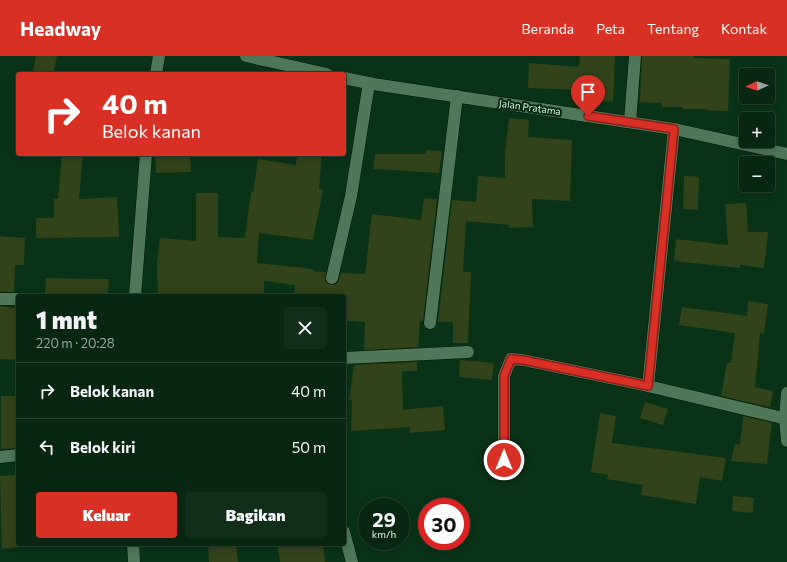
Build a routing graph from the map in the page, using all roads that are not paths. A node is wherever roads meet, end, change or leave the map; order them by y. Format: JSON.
{"nodes":[{"id":1,"x":158,"y":56,"type":"edge"},
{"id":2,"x":246,"y":56,"type":"edge"},
{"id":3,"x":635,"y":56,"type":"edge"},
{"id":4,"x":156,"y":72,"type":"edge"},
{"id":5,"x":318,"y":72,"type":"edge"},
{"id":6,"x":346,"y":78,"type":"edge"},
{"id":7,"x":369,"y":83,"type":"junction"},
{"id":8,"x":457,"y":96,"type":"junction"},
{"id":9,"x":630,"y":122,"type":"junction"},
{"id":10,"x":674,"y":129,"type":"junction"},
{"id":11,"x":787,"y":154,"type":"edge"},
{"id":12,"x":146,"y":156,"type":"edge"},
{"id":13,"x":332,"y":278,"type":"dead end"},
{"id":14,"x":135,"y":294,"type":"edge"},
{"id":15,"x":0,"y":299,"type":"edge"},
{"id":16,"x":16,"y":299,"type":"edge"},
{"id":17,"x":430,"y":322,"type":"dead end"},
{"id":18,"x":468,"y":352,"type":"dead end"},
{"id":19,"x":346,"y":358,"type":"edge"},
{"id":20,"x":648,"y":386,"type":"junction"},
{"id":21,"x":787,"y":393,"type":"edge"},
{"id":22,"x":786,"y":419,"type":"edge"},
{"id":23,"x":787,"y":441,"type":"edge"},
{"id":24,"x":16,"y":455,"type":"edge"},
{"id":25,"x":0,"y":457,"type":"edge"},
{"id":26,"x":504,"y":460,"type":"dead end"},
{"id":27,"x":346,"y":540,"type":"edge"},
{"id":28,"x":133,"y":546,"type":"edge"},
{"id":29,"x":134,"y":562,"type":"edge"},
{"id":30,"x":352,"y":562,"type":"edge"}],
"edges":[{"from":1,"to":4,"type":"street"},
{"from":2,"to":5,"type":"street"},
{"from":3,"to":9,"type":"street"},
{"from":6,"to":7,"type":"street","name":"Jalan Pratama"},
{"from":7,"to":8,"type":"street","name":"Jalan Pratama"},
{"from":7,"to":13,"type":"street"},
{"from":8,"to":9,"type":"street","name":"Jalan Pratama"},
{"from":8,"to":17,"type":"street"},
{"from":9,"to":10,"type":"street","name":"Jalan Pratama"},
{"from":10,"to":11,"type":"street","name":"Jalan Pratama"},
{"from":10,"to":20,"type":"street"},
{"from":12,"to":14,"type":"street"},
{"from":15,"to":16,"type":"street"},
{"from":18,"to":19,"type":"street"},
{"from":20,"to":22,"type":"street"},
{"from":20,"to":26,"type":"street"},
{"from":21,"to":22,"type":"street"},
{"from":22,"to":23,"type":"street"},
{"from":24,"to":25,"type":"street"},
{"from":27,"to":30,"type":"street"},
{"from":28,"to":29,"type":"street"}]}
